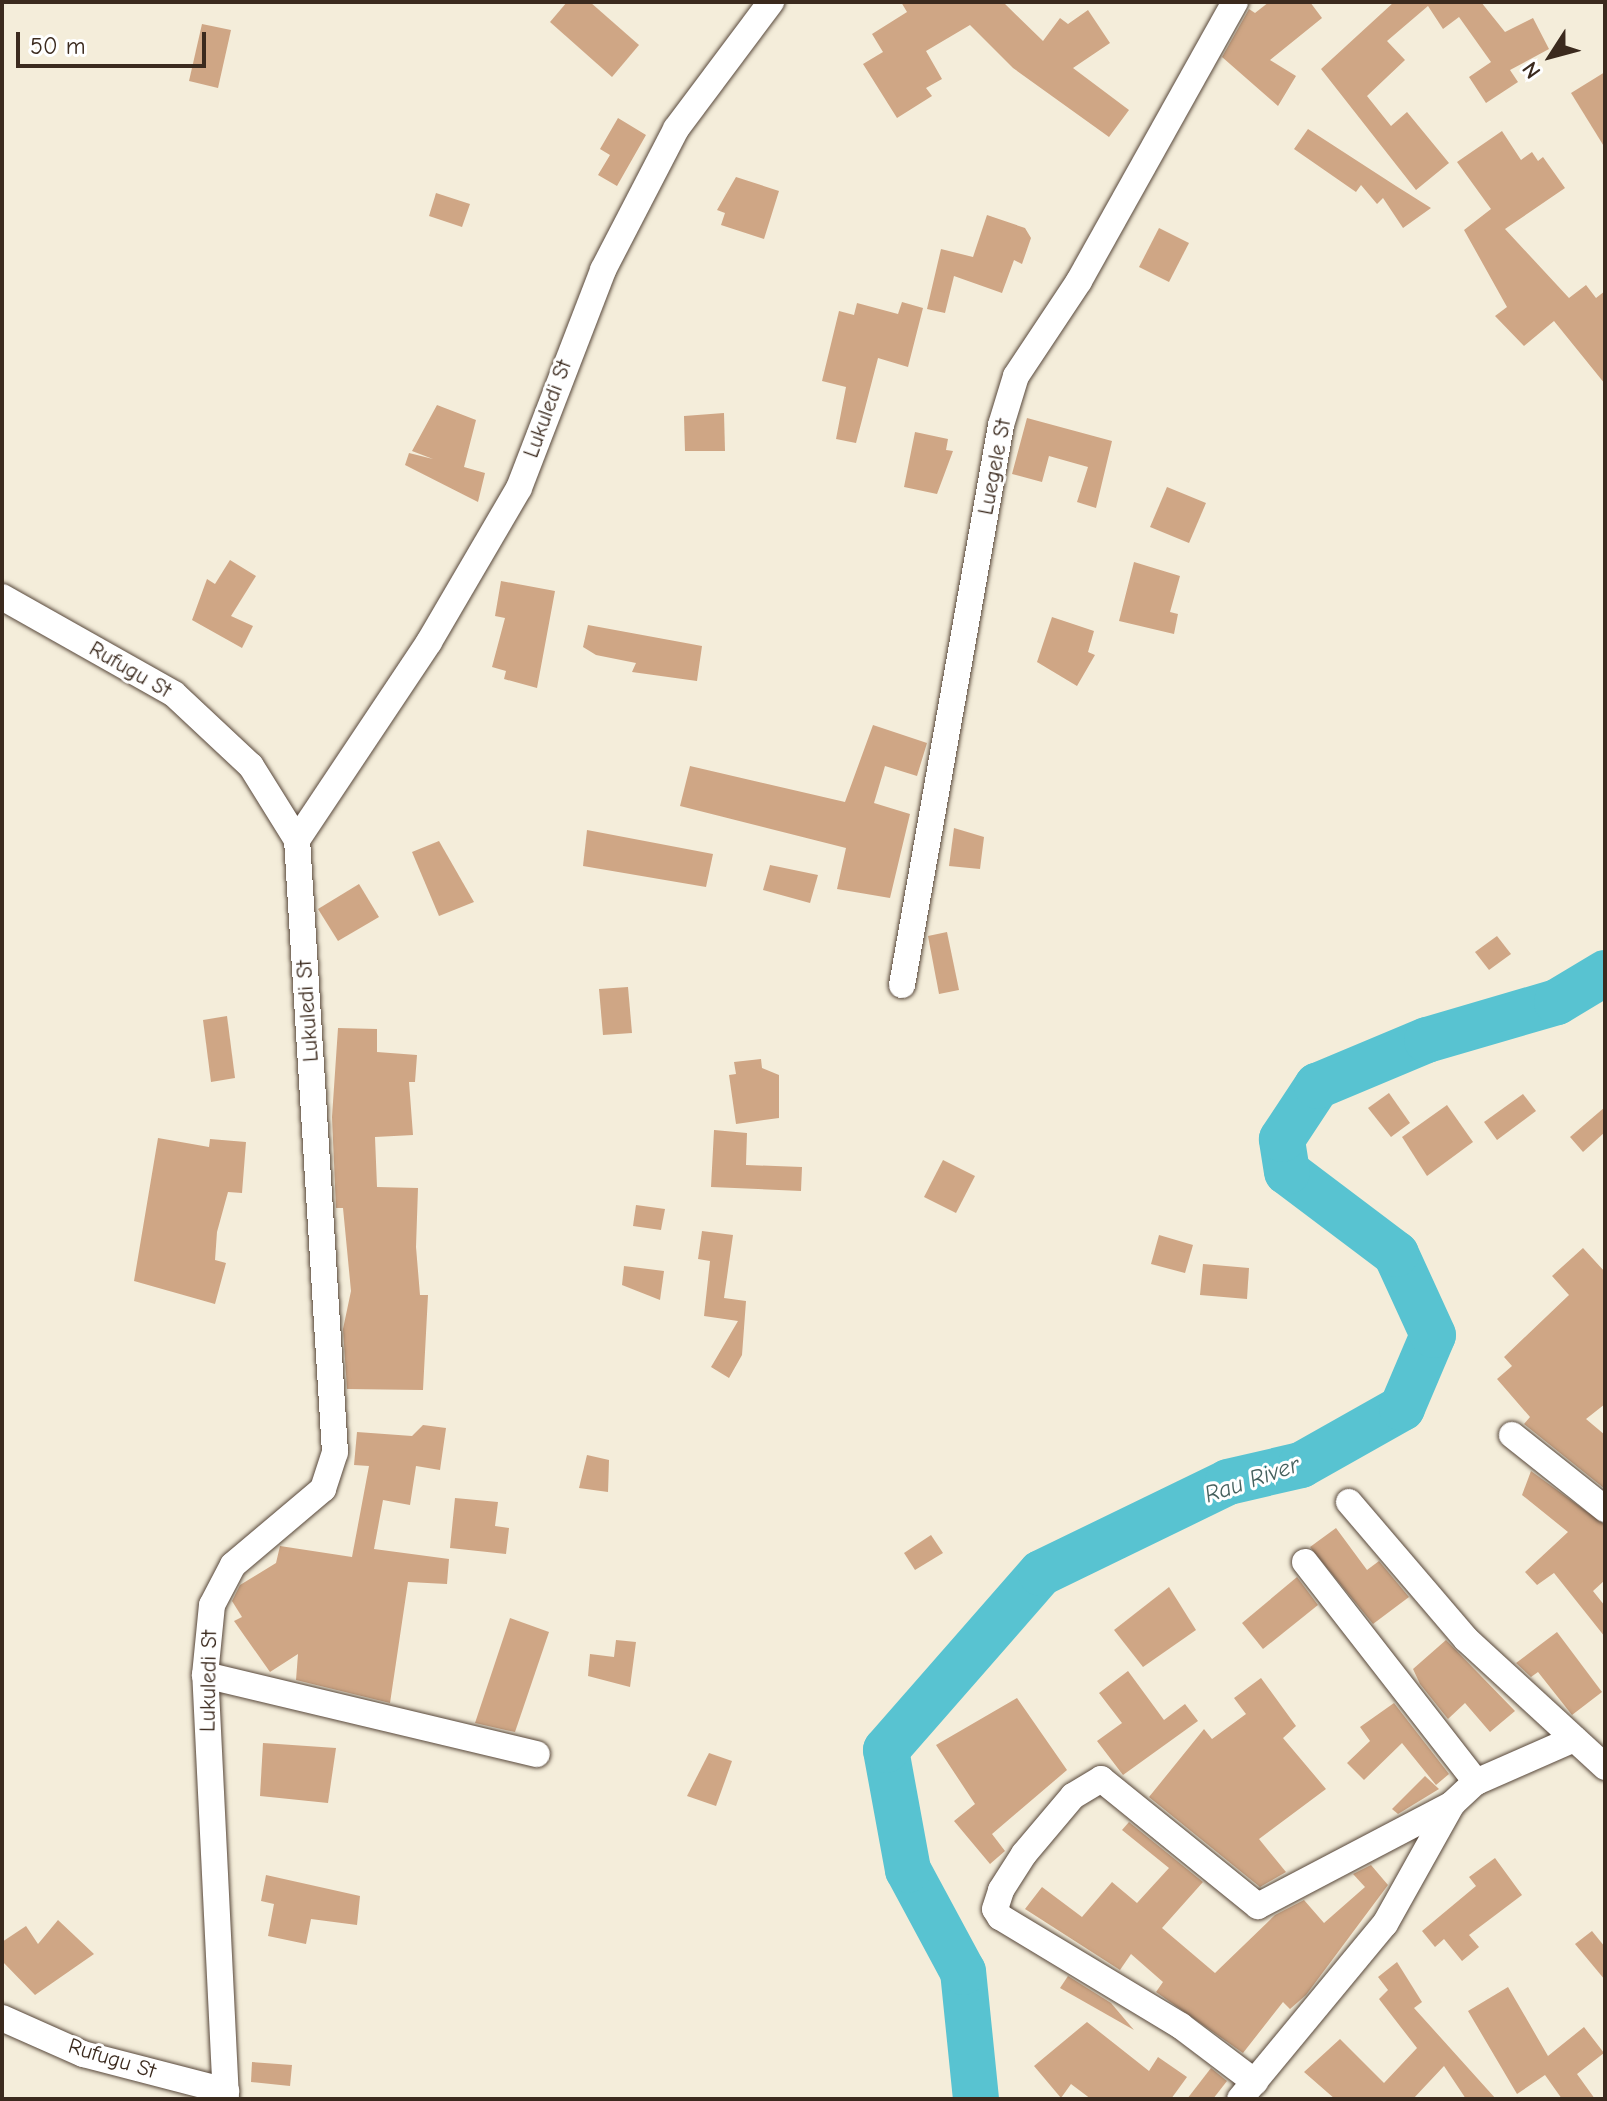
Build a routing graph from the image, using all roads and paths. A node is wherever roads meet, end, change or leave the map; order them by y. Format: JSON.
{"nodes":[{"id":1,"x":771,"y":2,"type":"edge"},
{"id":2,"x":1235,"y":2,"type":"edge"},
{"id":3,"x":2,"y":597,"type":"edge"},
{"id":4,"x":297,"y":840,"type":"junction"},
{"id":5,"x":902,"y":985,"type":"dead end"},
{"id":6,"x":1512,"y":1435,"type":"dead end"},
{"id":7,"x":1349,"y":1502,"type":"dead end"},
{"id":8,"x":1605,"y":1509,"type":"edge"},
{"id":9,"x":1305,"y":1562,"type":"dead end"},
{"id":10,"x":205,"y":1675,"type":"junction"},
{"id":11,"x":1574,"y":1739,"type":"junction"},
{"id":12,"x":537,"y":1754,"type":"dead end"},
{"id":13,"x":1605,"y":1767,"type":"edge"},
{"id":14,"x":1476,"y":1782,"type":"junction"},
{"id":15,"x":1452,"y":1804,"type":"junction"},
{"id":16,"x":2,"y":2018,"type":"edge"},
{"id":17,"x":1247,"y":2091,"type":"edge"},
{"id":18,"x":226,"y":2095,"type":"edge"}],
"edges":[{"from":1,"to":4,"type":"street","name":"Lukuledi St"},
{"from":2,"to":5,"type":"street","name":"Luegele St"},
{"from":3,"to":4,"type":"street","name":"Rufugu St"},
{"from":4,"to":10,"type":"street","name":"Lukuledi St"},
{"from":6,"to":8,"type":"street"},
{"from":7,"to":11,"type":"street"},
{"from":9,"to":14,"type":"street"},
{"from":10,"to":12,"type":"street"},
{"from":10,"to":18,"type":"street","name":"Lukuledi St"},
{"from":11,"to":13,"type":"street"},
{"from":11,"to":14,"type":"street"},
{"from":14,"to":15,"type":"street"},
{"from":15,"to":17,"type":"street"},
{"from":15,"to":17,"type":"street"},
{"from":16,"to":18,"type":"street","name":"Rufugu St"}]}
